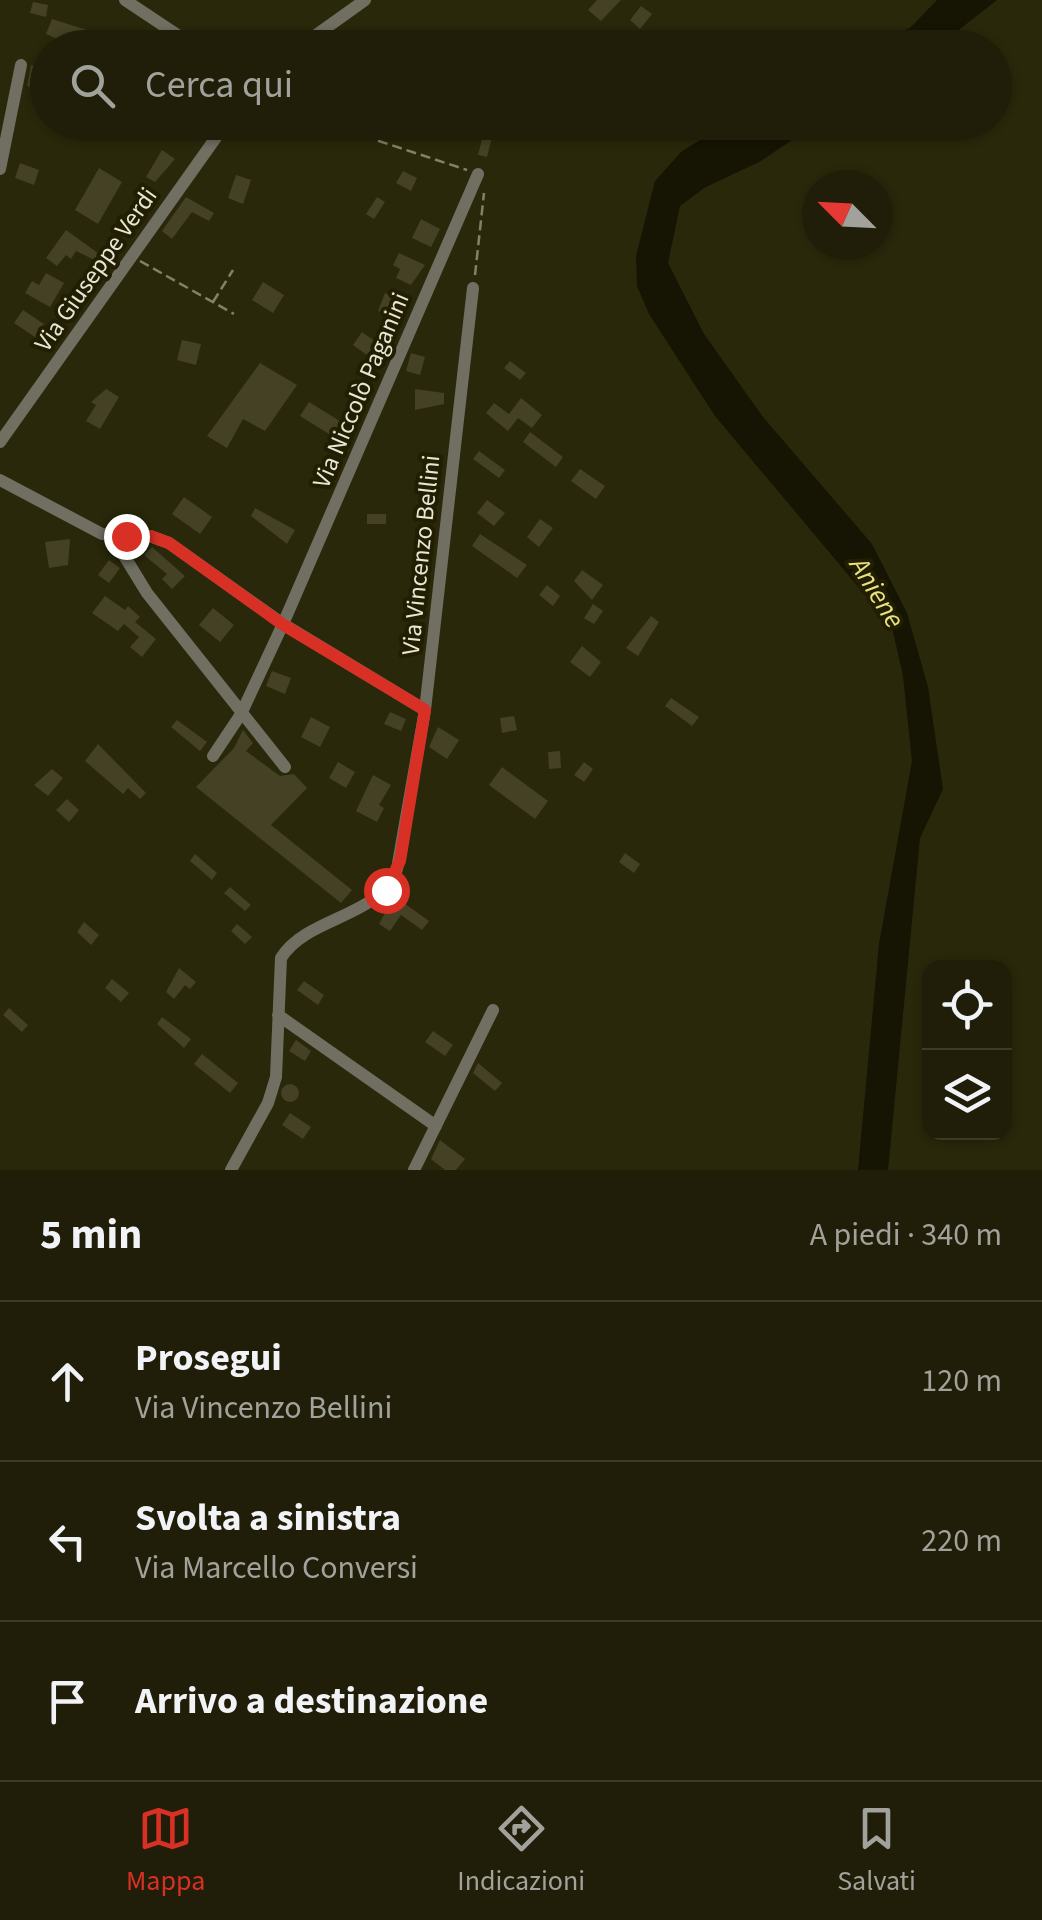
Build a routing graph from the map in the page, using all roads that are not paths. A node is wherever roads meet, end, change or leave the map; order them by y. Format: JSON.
{"nodes":[{"id":1,"x":124,"y":0,"type":"edge"},
{"id":2,"x":365,"y":0,"type":"edge"},
{"id":3,"x":170,"y":30,"type":"edge"},
{"id":4,"x":323,"y":30,"type":"edge"},
{"id":5,"x":21,"y":65,"type":"dead end"},
{"id":6,"x":214,"y":140,"type":"edge"},
{"id":7,"x":0,"y":169,"type":"edge"},
{"id":8,"x":478,"y":174,"type":"road end"},
{"id":9,"x":473,"y":288,"type":"road end"},
{"id":10,"x":0,"y":442,"type":"edge"},
{"id":11,"x":0,"y":480,"type":"edge"},
{"id":12,"x":112,"y":536,"type":"junction"},
{"id":13,"x":282,"y":624,"type":"junction"},
{"id":14,"x":425,"y":710,"type":"junction"},
{"id":15,"x":241,"y":714,"type":"junction"},
{"id":16,"x":213,"y":756,"type":"dead end"},
{"id":17,"x":286,"y":767,"type":"dead end"},
{"id":18,"x":493,"y":1010,"type":"dead end"},
{"id":19,"x":278,"y":1014,"type":"junction"},
{"id":20,"x":436,"y":1126,"type":"junction"},
{"id":21,"x":231,"y":1170,"type":"edge"},
{"id":22,"x":414,"y":1170,"type":"edge"}],
"edges":[{"from":1,"to":3,"type":"street"},
{"from":2,"to":4,"type":"street"},
{"from":5,"to":7,"type":"street"},
{"from":6,"to":10,"type":"street","name":"Via Giuseppe Verdi"},
{"from":8,"to":13,"type":"street","name":"Via Niccolò Paganini"},
{"from":9,"to":14,"type":"street","name":"Via Vincenzo Bellini"},
{"from":11,"to":12,"type":"street"},
{"from":12,"to":13,"type":"street"},
{"from":12,"to":15,"type":"street"},
{"from":13,"to":14,"type":"street"},
{"from":13,"to":15,"type":"street","name":"Via Niccolò Paganini"},
{"from":14,"to":19,"type":"street","name":"Via Vincenzo Bellini"},
{"from":15,"to":16,"type":"street","name":"Via Niccolò Paganini"},
{"from":15,"to":17,"type":"street"},
{"from":18,"to":20,"type":"street"},
{"from":19,"to":20,"type":"street"},
{"from":19,"to":21,"type":"street","name":"Via Vincenzo Bellini"},
{"from":20,"to":22,"type":"street"}]}
